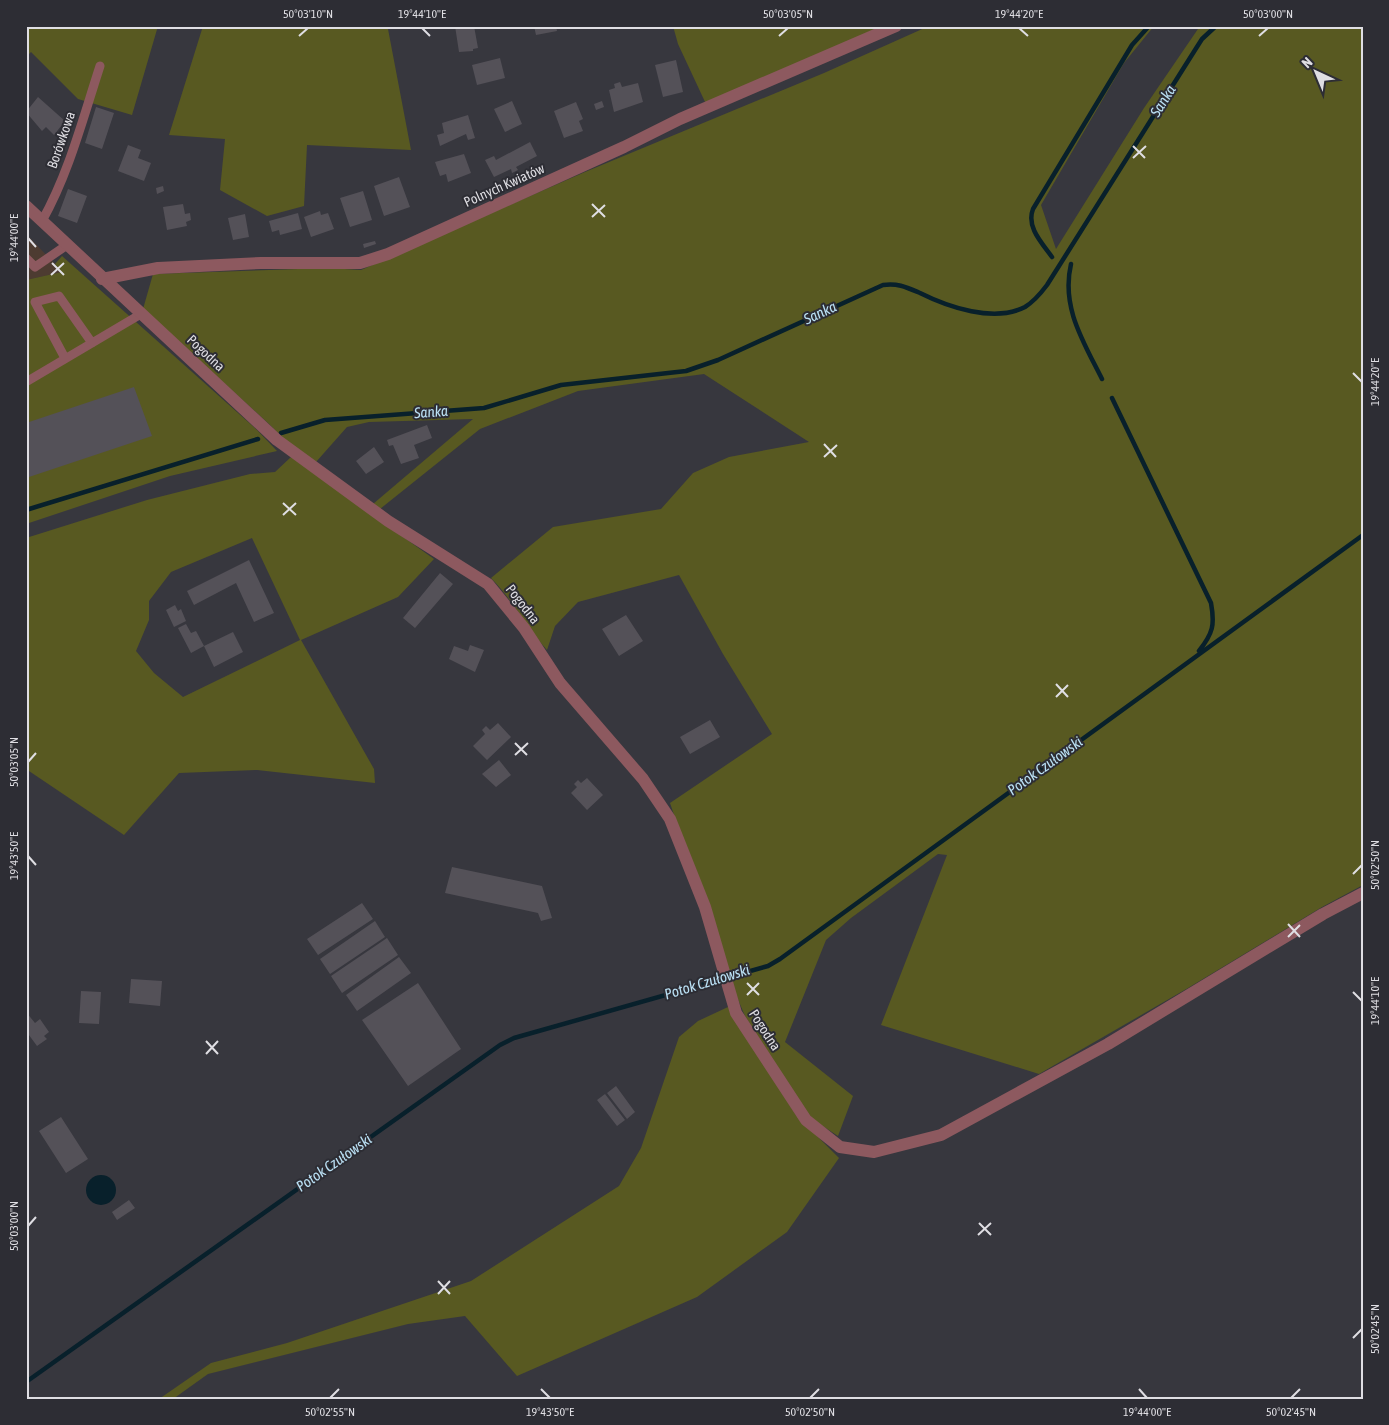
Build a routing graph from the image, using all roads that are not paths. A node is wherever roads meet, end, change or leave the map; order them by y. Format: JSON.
{"nodes":[{"id":1,"x":896,"y":26,"type":"edge"},
{"id":2,"x":100,"y":66,"type":"dead end"},
{"id":3,"x":26,"y":206,"type":"edge"},
{"id":4,"x":42,"y":221,"type":"junction"},
{"id":5,"x":67,"y":244,"type":"junction"},
{"id":6,"x":26,"y":258,"type":"edge"},
{"id":7,"x":31,"y":268,"type":"edge"},
{"id":8,"x":102,"y":278,"type":"junction"},
{"id":9,"x":141,"y":314,"type":"junction"},
{"id":10,"x":92,"y":343,"type":"junction"},
{"id":11,"x":65,"y":358,"type":"junction"},
{"id":12,"x":26,"y":382,"type":"edge"},
{"id":13,"x":1363,"y":893,"type":"edge"}],
"edges":[{"from":1,"to":8,"type":"street","name":"Polnych Kwiatów"},
{"from":2,"to":4,"type":"lane","name":"Borówkowa"},
{"from":3,"to":4,"type":"street","name":"Pogodna"},
{"from":4,"to":5,"type":"street","name":"Pogodna"},
{"from":5,"to":7,"type":"lane"},
{"from":5,"to":8,"type":"street","name":"Pogodna"},
{"from":6,"to":7,"type":"lane"},
{"from":8,"to":9,"type":"street","name":"Pogodna"},
{"from":9,"to":10,"type":"lane"},
{"from":9,"to":13,"type":"street","name":"Pogodna"},
{"from":10,"to":11,"type":"lane"},
{"from":10,"to":11,"type":"lane"},
{"from":11,"to":12,"type":"lane"}]}
